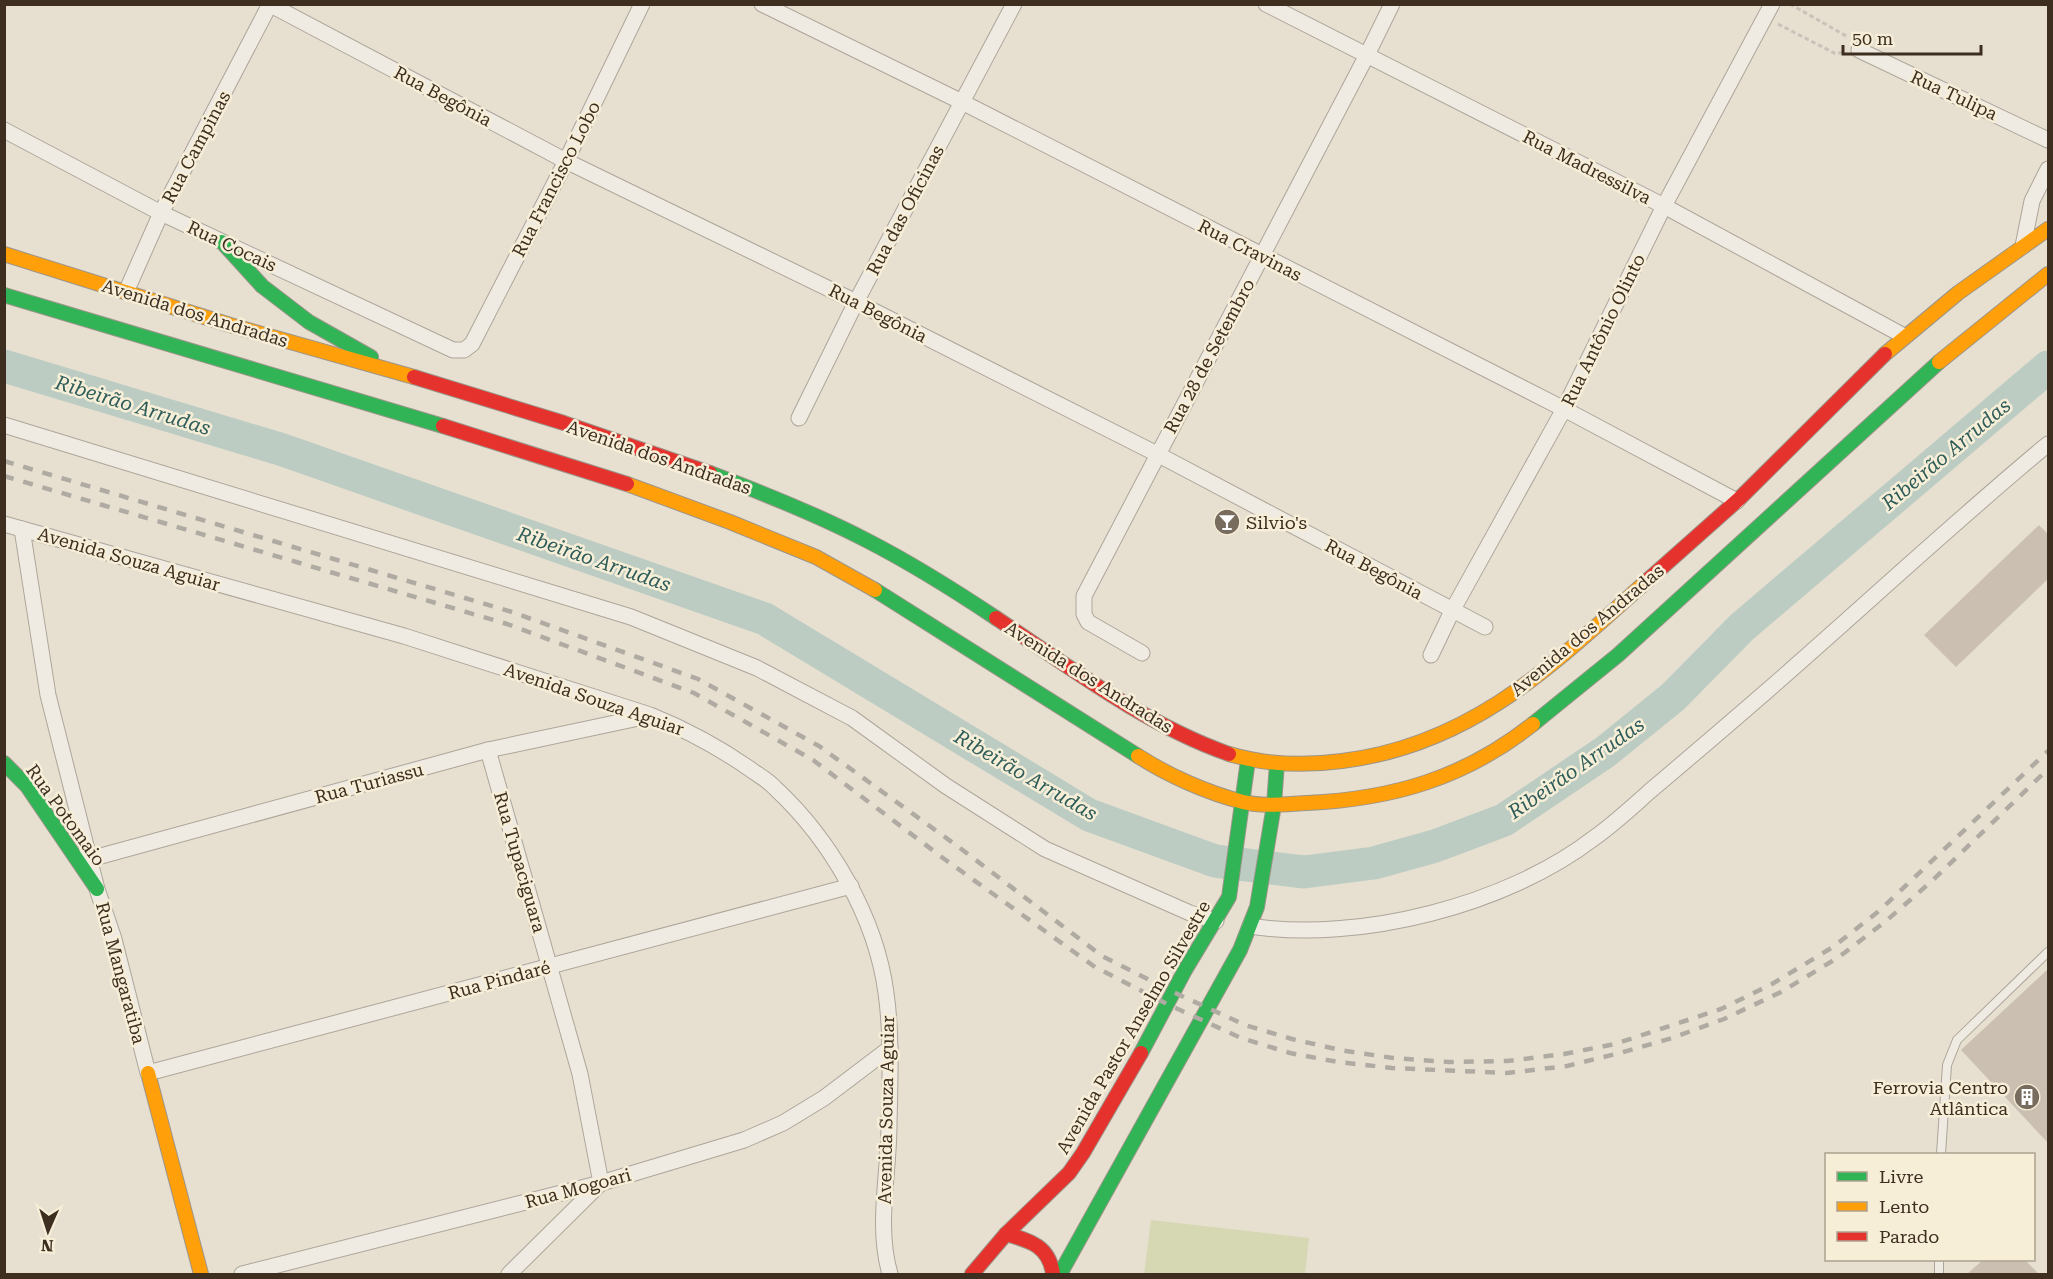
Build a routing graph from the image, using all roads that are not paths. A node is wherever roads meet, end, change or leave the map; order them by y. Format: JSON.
{"nodes":[{"id":1,"x":642,"y":4,"type":"edge"},
{"id":2,"x":762,"y":4,"type":"edge"},
{"id":3,"x":1014,"y":4,"type":"edge"},
{"id":4,"x":1266,"y":4,"type":"edge"},
{"id":5,"x":1392,"y":4,"type":"edge"},
{"id":6,"x":269,"y":5,"type":"edge"},
{"id":7,"x":1768,"y":9,"type":"edge"},
{"id":8,"x":1859,"y":50,"type":"road end"},
{"id":9,"x":1367,"y":55,"type":"junction"},
{"id":10,"x":962,"y":102,"type":"junction"},
{"id":11,"x":4,"y":130,"type":"edge"},
{"id":12,"x":2049,"y":140,"type":"edge"},
{"id":13,"x":566,"y":161,"type":"junction"},
{"id":14,"x":2049,"y":169,"type":"edge"},
{"id":15,"x":1664,"y":206,"type":"junction"},
{"id":16,"x":161,"y":213,"type":"junction"},
{"id":17,"x":2049,"y":229,"type":"edge"},
{"id":18,"x":222,"y":242,"type":"junction"},
{"id":19,"x":2023,"y":246,"type":"junction"},
{"id":20,"x":4,"y":254,"type":"edge"},
{"id":21,"x":1262,"y":256,"type":"junction"},
{"id":22,"x":2049,"y":274,"type":"edge"},
{"id":23,"x":126,"y":292,"type":"junction"},
{"id":24,"x":4,"y":295,"type":"edge"},
{"id":25,"x":856,"y":302,"type":"junction"},
{"id":26,"x":1904,"y":336,"type":"junction"},
{"id":27,"x":464,"y":350,"type":"joint"},
{"id":28,"x":404,"y":375,"type":"junction"},
{"id":29,"x":1564,"y":409,"type":"junction"},
{"id":30,"x":799,"y":418,"type":"dead end"},
{"id":31,"x":4,"y":425,"type":"edge"},
{"id":32,"x":2049,"y":444,"type":"edge"},
{"id":33,"x":1157,"y":454,"type":"junction"},
{"id":34,"x":1737,"y":501,"type":"junction"},
{"id":35,"x":4,"y":524,"type":"edge"},
{"id":36,"x":22,"y":529,"type":"junction"},
{"id":37,"x":1452,"y":611,"type":"junction"},
{"id":38,"x":1485,"y":627,"type":"dead end"},
{"id":39,"x":1142,"y":653,"type":"dead end"},
{"id":40,"x":1431,"y":654,"type":"dead end"},
{"id":41,"x":650,"y":715,"type":"junction"},
{"id":42,"x":488,"y":750,"type":"junction"},
{"id":43,"x":1248,"y":760,"type":"junction"},
{"id":44,"x":4,"y":763,"type":"edge"},
{"id":45,"x":1277,"y":763,"type":"junction"},
{"id":46,"x":1244,"y":802,"type":"junction"},
{"id":47,"x":1274,"y":805,"type":"junction"},
{"id":48,"x":90,"y":859,"type":"junction"},
{"id":49,"x":850,"y":886,"type":"junction"},
{"id":50,"x":98,"y":889,"type":"junction"},
{"id":51,"x":1216,"y":921,"type":"junction"},
{"id":52,"x":1250,"y":926,"type":"junction"},
{"id":53,"x":2049,"y":952,"type":"edge"},
{"id":54,"x":549,"y":966,"type":"junction"},
{"id":55,"x":890,"y":1048,"type":"junction"},
{"id":56,"x":148,"y":1073,"type":"junction"},
{"id":57,"x":1941,"y":1153,"type":"edge"},
{"id":58,"x":602,"y":1183,"type":"junction"},
{"id":59,"x":1006,"y":1234,"type":"junction"},
{"id":60,"x":201,"y":1275,"type":"edge"},
{"id":61,"x":242,"y":1275,"type":"edge"},
{"id":62,"x":509,"y":1275,"type":"edge"},
{"id":63,"x":890,"y":1275,"type":"edge"},
{"id":64,"x":972,"y":1275,"type":"edge"},
{"id":65,"x":1053,"y":1275,"type":"edge"},
{"id":66,"x":1060,"y":1275,"type":"edge"}],
"edges":[{"from":1,"to":13,"type":"street","name":"Rua Francisco Lobo"},
{"from":2,"to":10,"type":"street","name":"Rua Cravinas"},
{"from":3,"to":10,"type":"street","name":"Rua das Oficinas"},
{"from":4,"to":9,"type":"street","name":"Rua Madressilva"},
{"from":5,"to":9,"type":"street","name":"Rua 28 de Setembro"},
{"from":6,"to":13,"type":"street","name":"Rua Begônia"},
{"from":6,"to":16,"type":"street","name":"Rua Campinas"},
{"from":7,"to":15,"type":"street","name":"Rua Antônio Olinto"},
{"from":8,"to":12,"type":"street","name":"Rua Tulipa"},
{"from":9,"to":15,"type":"street","name":"Rua Madressilva"},
{"from":9,"to":21,"type":"street","name":"Rua 28 de Setembro"},
{"from":10,"to":21,"type":"street","name":"Rua Cravinas"},
{"from":10,"to":25,"type":"street","name":"Rua das Oficinas"},
{"from":11,"to":16,"type":"street","name":"Rua Cocais"},
{"from":13,"to":25,"type":"street","name":"Rua Begônia"},
{"from":13,"to":27,"type":"street","name":"Rua Francisco Lobo"},
{"from":14,"to":19,"type":"street"},
{"from":15,"to":26,"type":"street","name":"Rua Madressilva"},
{"from":15,"to":29,"type":"street","name":"Rua Antônio Olinto"},
{"from":16,"to":18,"type":"street","name":"Rua Cocais"},
{"from":16,"to":23,"type":"street","name":"Rua Campinas"},
{"from":17,"to":19,"type":"main road","name":"Avenida dos Andradas"},
{"from":18,"to":27,"type":"street","name":"Rua Cocais"},
{"from":18,"to":28,"type":"main road"},
{"from":19,"to":26,"type":"main road","name":"Avenida dos Andradas"},
{"from":20,"to":23,"type":"main road","name":"Avenida dos Andradas"},
{"from":21,"to":29,"type":"street","name":"Rua Cravinas"},
{"from":21,"to":33,"type":"street","name":"Rua 28 de Setembro"},
{"from":22,"to":47,"type":"main road","name":"Avenida dos Andradas"},
{"from":23,"to":28,"type":"main road","name":"Avenida dos Andradas"},
{"from":24,"to":46,"type":"main road","name":"Avenida dos Andradas"},
{"from":25,"to":30,"type":"street","name":"Rua das Oficinas"},
{"from":25,"to":33,"type":"street","name":"Rua Begônia"},
{"from":26,"to":34,"type":"main road","name":"Avenida dos Andradas"},
{"from":28,"to":43,"type":"main road","name":"Avenida dos Andradas"},
{"from":29,"to":34,"type":"street","name":"Rua Cravinas"},
{"from":29,"to":37,"type":"street","name":"Rua Antônio Olinto"},
{"from":31,"to":51,"type":"street"},
{"from":32,"to":52,"type":"street"},
{"from":33,"to":37,"type":"street","name":"Rua Begônia"},
{"from":33,"to":39,"type":"street","name":"Rua 28 de Setembro"},
{"from":34,"to":45,"type":"main road","name":"Avenida dos Andradas"},
{"from":35,"to":36,"type":"street","name":"Avenida Souza Aguiar"},
{"from":36,"to":41,"type":"street","name":"Avenida Souza Aguiar"},
{"from":36,"to":48,"type":"street","name":"Rua Mangaratiba"},
{"from":37,"to":38,"type":"street","name":"Rua Begônia"},
{"from":37,"to":40,"type":"street","name":"Rua Antônio Olinto"},
{"from":41,"to":42,"type":"street","name":"Rua Turiassu"},
{"from":41,"to":49,"type":"street","name":"Avenida Souza Aguiar"},
{"from":42,"to":48,"type":"street","name":"Rua Turiassu"},
{"from":42,"to":54,"type":"street","name":"Rua Tupaciguara"},
{"from":43,"to":45,"type":"main road","name":"Avenida dos Andradas"},
{"from":43,"to":46,"type":"main road","name":"Avenida Pastor Anselmo Silvestre"},
{"from":44,"to":50,"type":"main road","name":"Rua Potomaio"},
{"from":45,"to":47,"type":"main road"},
{"from":46,"to":47,"type":"main road","name":"Avenida dos Andradas"},
{"from":46,"to":51,"type":"main road","name":"Avenida Pastor Anselmo Silvestre"},
{"from":47,"to":52,"type":"main road"},
{"from":48,"to":50,"type":"street","name":"Rua Mangaratiba"},
{"from":49,"to":54,"type":"street","name":"Rua Pindaré"},
{"from":49,"to":55,"type":"street","name":"Avenida Souza Aguiar"},
{"from":50,"to":56,"type":"street","name":"Rua Mangaratiba"},
{"from":51,"to":59,"type":"main road","name":"Avenida Pastor Anselmo Silvestre"},
{"from":52,"to":66,"type":"main road"},
{"from":53,"to":57,"type":"lane"},
{"from":54,"to":56,"type":"street","name":"Rua Pindaré"},
{"from":54,"to":58,"type":"street","name":"Rua Tupaciguara"},
{"from":55,"to":58,"type":"street","name":"Rua Mogoari"},
{"from":55,"to":63,"type":"street","name":"Avenida Souza Aguiar"},
{"from":56,"to":60,"type":"main road","name":"Rua Mangaratiba"},
{"from":58,"to":61,"type":"street","name":"Rua Mogoari"},
{"from":58,"to":62,"type":"street"},
{"from":59,"to":64,"type":"main road","name":"Avenida Pastor Anselmo Silvestre"},
{"from":59,"to":65,"type":"main road"}]}
